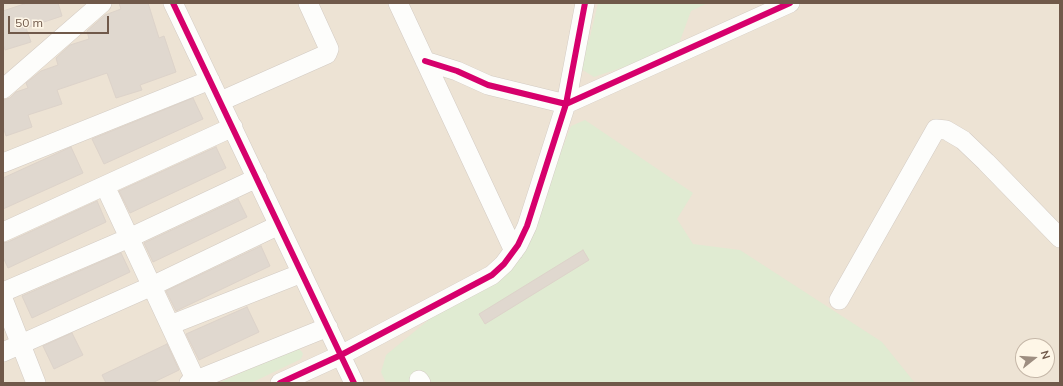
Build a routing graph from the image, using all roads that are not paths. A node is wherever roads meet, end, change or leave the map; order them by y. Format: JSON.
{"nodes":[{"id":1,"x":102,"y":3,"type":"edge"},
{"id":2,"x":173,"y":3,"type":"edge"},
{"id":3,"x":308,"y":3,"type":"edge"},
{"id":4,"x":398,"y":3,"type":"edge"},
{"id":5,"x":585,"y":3,"type":"edge"},
{"id":6,"x":790,"y":3,"type":"edge"},
{"id":7,"x":425,"y":60,"type":"junction"},
{"id":8,"x":210,"y":80,"type":"junction"},
{"id":9,"x":3,"y":89,"type":"edge"},
{"id":10,"x":221,"y":101,"type":"junction"},
{"id":11,"x":566,"y":104,"type":"junction"},
{"id":12,"x":233,"y":127,"type":"junction"},
{"id":13,"x":3,"y":163,"type":"edge"},
{"id":14,"x":257,"y":178,"type":"junction"},
{"id":15,"x":105,"y":186,"type":"junction"},
{"id":16,"x":279,"y":226,"type":"junction"},
{"id":17,"x":3,"y":232,"type":"edge"},
{"id":18,"x":129,"y":238,"type":"junction"},
{"id":19,"x":1060,"y":238,"type":"edge"},
{"id":20,"x":514,"y":251,"type":"junction"},
{"id":21,"x":302,"y":273,"type":"junction"},
{"id":22,"x":152,"y":286,"type":"junction"},
{"id":23,"x":3,"y":292,"type":"edge"},
{"id":24,"x":3,"y":299,"type":"edge"},
{"id":25,"x":839,"y":300,"type":"dead end"},
{"id":26,"x":170,"y":325,"type":"junction"},
{"id":27,"x":328,"y":328,"type":"junction"},
{"id":28,"x":20,"y":344,"type":"junction"},
{"id":29,"x":3,"y":352,"type":"edge"},
{"id":30,"x":341,"y":355,"type":"junction"},
{"id":31,"x":194,"y":382,"type":"edge"},
{"id":32,"x":36,"y":383,"type":"edge"},
{"id":33,"x":280,"y":383,"type":"edge"},
{"id":34,"x":354,"y":383,"type":"edge"}],
"edges":[{"from":1,"to":9,"type":"street"},
{"from":2,"to":8,"type":"street"},
{"from":3,"to":10,"type":"street"},
{"from":4,"to":7,"type":"street"},
{"from":5,"to":11,"type":"street"},
{"from":6,"to":11,"type":"street"},
{"from":7,"to":11,"type":"street"},
{"from":7,"to":20,"type":"street"},
{"from":8,"to":10,"type":"street"},
{"from":8,"to":13,"type":"street"},
{"from":10,"to":12,"type":"street"},
{"from":11,"to":20,"type":"street"},
{"from":12,"to":14,"type":"street"},
{"from":12,"to":15,"type":"street"},
{"from":14,"to":16,"type":"street"},
{"from":14,"to":18,"type":"street"},
{"from":15,"to":17,"type":"street"},
{"from":15,"to":18,"type":"street"},
{"from":16,"to":21,"type":"street"},
{"from":16,"to":22,"type":"street"},
{"from":18,"to":22,"type":"street"},
{"from":18,"to":23,"type":"street"},
{"from":19,"to":25,"type":"street"},
{"from":20,"to":30,"type":"street"},
{"from":21,"to":26,"type":"street"},
{"from":21,"to":27,"type":"street"},
{"from":22,"to":26,"type":"street"},
{"from":22,"to":28,"type":"street"},
{"from":24,"to":28,"type":"street"},
{"from":26,"to":31,"type":"street"},
{"from":27,"to":30,"type":"street"},
{"from":27,"to":31,"type":"street"},
{"from":28,"to":29,"type":"street"},
{"from":28,"to":32,"type":"street"},
{"from":30,"to":33,"type":"street"},
{"from":30,"to":34,"type":"street"}]}
